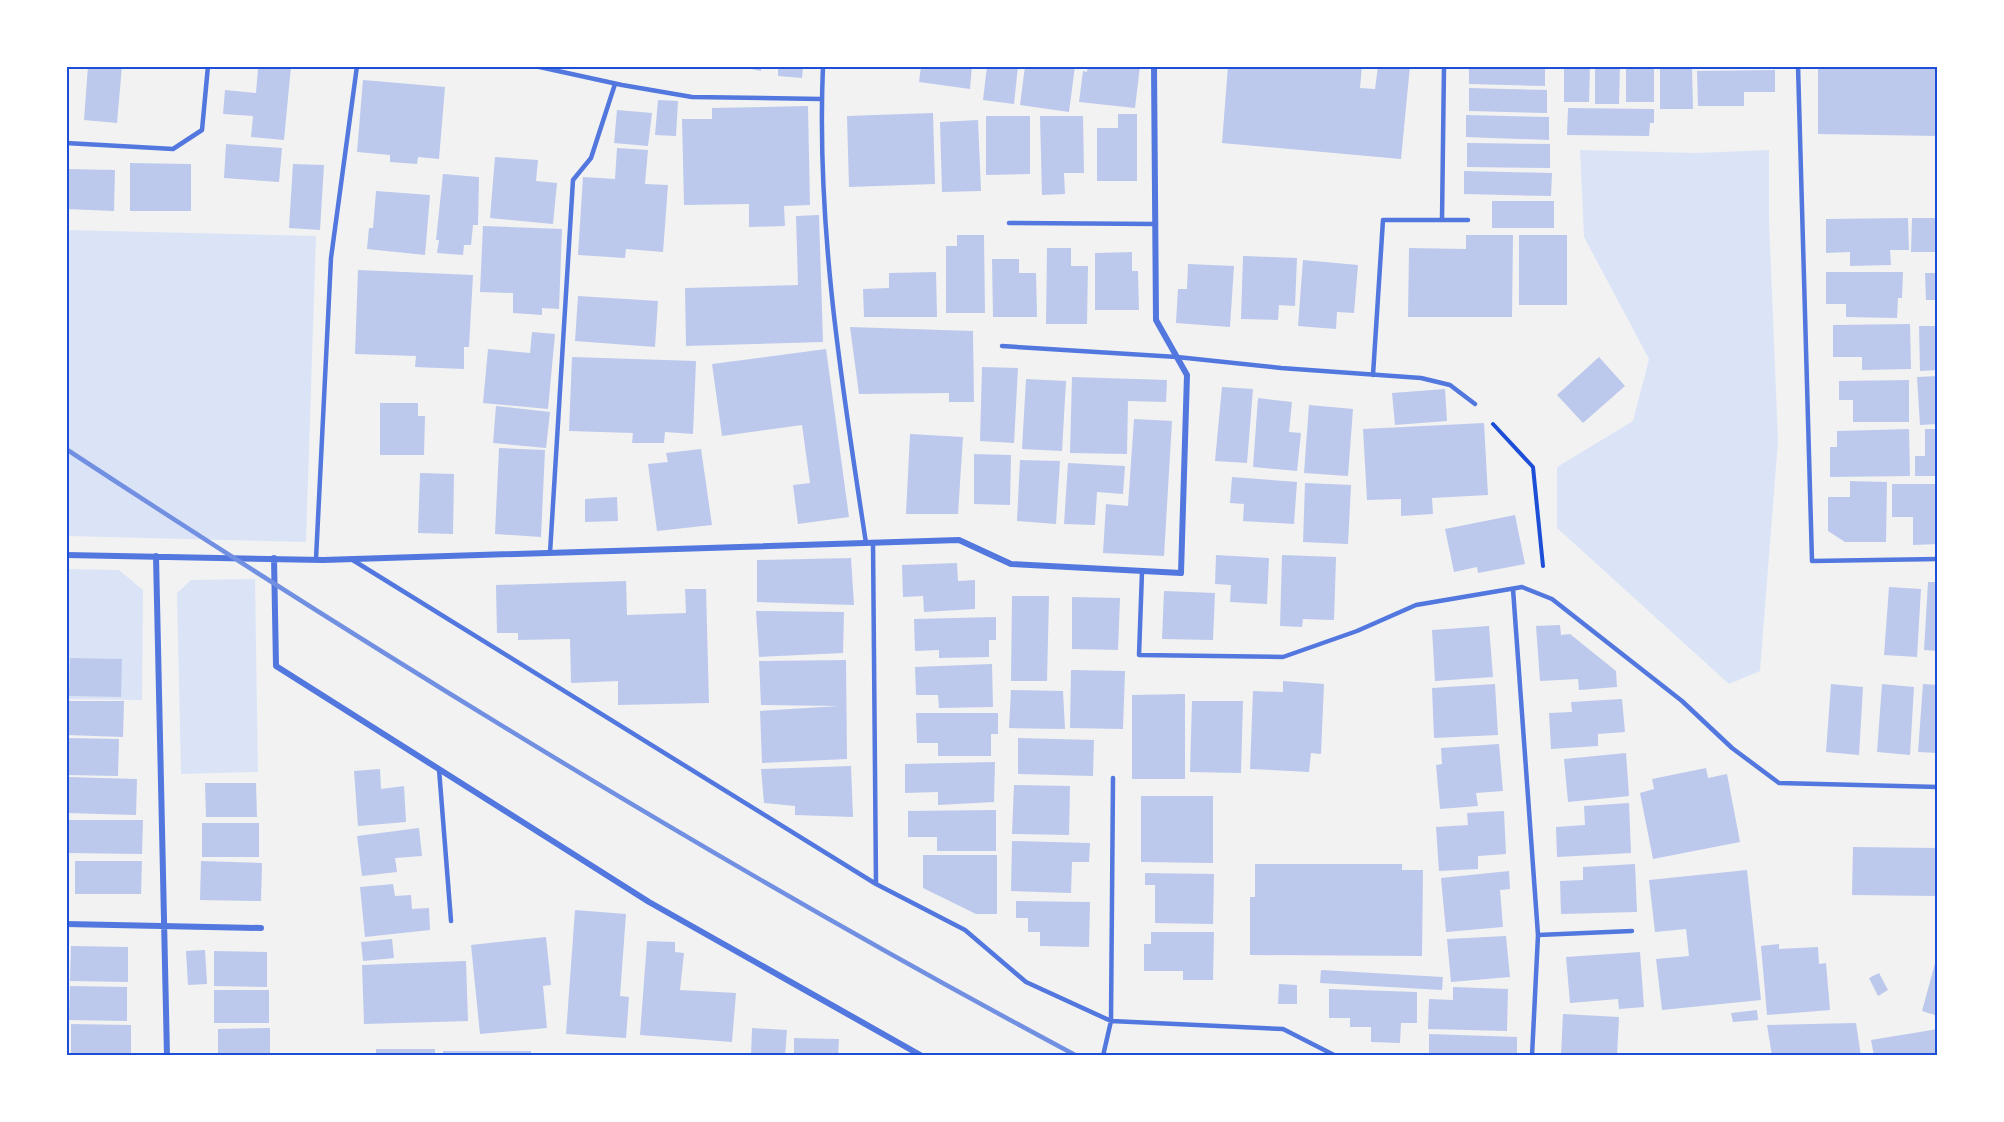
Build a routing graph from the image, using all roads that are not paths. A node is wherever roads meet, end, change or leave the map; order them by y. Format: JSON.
{"nodes":[{"id":1,"x":208,"y":66,"type":"edge"},
{"id":2,"x":357,"y":66,"type":"edge"},
{"id":3,"x":535,"y":66,"type":"edge"},
{"id":4,"x":823,"y":66,"type":"edge"},
{"id":5,"x":1154,"y":66,"type":"edge"},
{"id":6,"x":1444,"y":66,"type":"edge"},
{"id":7,"x":1798,"y":66,"type":"edge"},
{"id":8,"x":615,"y":84,"type":"junction"},
{"id":9,"x":821,"y":99,"type":"junction"},
{"id":10,"x":66,"y":143,"type":"edge"},
{"id":11,"x":1442,"y":220,"type":"junction"},
{"id":12,"x":1468,"y":220,"type":"dead end"},
{"id":13,"x":1009,"y":223,"type":"dead end"},
{"id":14,"x":1155,"y":224,"type":"junction"},
{"id":15,"x":1002,"y":346,"type":"dead end"},
{"id":16,"x":1177,"y":357,"type":"junction"},
{"id":17,"x":1373,"y":375,"type":"junction"},
{"id":18,"x":1475,"y":404,"type":"road end"},
{"id":19,"x":873,"y":542,"type":"junction"},
{"id":20,"x":866,"y":543,"type":"junction"},
{"id":21,"x":550,"y":553,"type":"junction"},
{"id":22,"x":66,"y":555,"type":"edge"},
{"id":23,"x":156,"y":556,"type":"junction"},
{"id":24,"x":274,"y":558,"type":"junction"},
{"id":25,"x":316,"y":559,"type":"junction"},
{"id":26,"x":351,"y":559,"type":"junction"},
{"id":27,"x":1938,"y":559,"type":"edge"},
{"id":28,"x":1142,"y":572,"type":"junction"},
{"id":29,"x":1513,"y":589,"type":"junction"},
{"id":30,"x":439,"y":769,"type":"junction"},
{"id":31,"x":1113,"y":778,"type":"dead end"},
{"id":32,"x":1938,"y":787,"type":"edge"},
{"id":33,"x":876,"y":884,"type":"junction"},
{"id":34,"x":451,"y":921,"type":"dead end"},
{"id":35,"x":66,"y":924,"type":"edge"},
{"id":36,"x":163,"y":926,"type":"junction"},
{"id":37,"x":261,"y":928,"type":"dead end"},
{"id":38,"x":1632,"y":931,"type":"dead end"},
{"id":39,"x":1538,"y":935,"type":"junction"},
{"id":40,"x":1111,"y":1021,"type":"junction"},
{"id":41,"x":167,"y":1056,"type":"edge"},
{"id":42,"x":922,"y":1056,"type":"edge"},
{"id":43,"x":1103,"y":1056,"type":"edge"},
{"id":44,"x":1336,"y":1056,"type":"edge"},
{"id":45,"x":1532,"y":1056,"type":"edge"}],
"edges":[{"from":1,"to":10,"type":"lane"},
{"from":2,"to":25,"type":"lane"},
{"from":3,"to":8,"type":"lane"},
{"from":4,"to":9,"type":"lane"},
{"from":5,"to":14,"type":"street"},
{"from":6,"to":11,"type":"lane"},
{"from":7,"to":27,"type":"lane"},
{"from":8,"to":9,"type":"lane"},
{"from":8,"to":21,"type":"lane"},
{"from":9,"to":20,"type":"lane"},
{"from":11,"to":12,"type":"lane"},
{"from":11,"to":17,"type":"lane"},
{"from":13,"to":14,"type":"lane"},
{"from":14,"to":16,"type":"street"},
{"from":15,"to":16,"type":"lane"},
{"from":16,"to":17,"type":"lane"},
{"from":16,"to":28,"type":"street"},
{"from":17,"to":18,"type":"lane"},
{"from":19,"to":20,"type":"street"},
{"from":19,"to":28,"type":"street"},
{"from":19,"to":33,"type":"lane"},
{"from":20,"to":21,"type":"street"},
{"from":21,"to":26,"type":"street"},
{"from":22,"to":23,"type":"street"},
{"from":23,"to":24,"type":"street"},
{"from":23,"to":36,"type":"street"},
{"from":24,"to":25,"type":"street"},
{"from":24,"to":30,"type":"street"},
{"from":25,"to":26,"type":"street"},
{"from":26,"to":33,"type":"lane"},
{"from":28,"to":29,"type":"lane"},
{"from":29,"to":32,"type":"lane"},
{"from":29,"to":39,"type":"lane"},
{"from":30,"to":34,"type":"lane"},
{"from":30,"to":42,"type":"street"},
{"from":31,"to":40,"type":"lane"},
{"from":33,"to":40,"type":"lane"},
{"from":35,"to":36,"type":"street"},
{"from":36,"to":37,"type":"street"},
{"from":36,"to":41,"type":"street"},
{"from":38,"to":39,"type":"lane"},
{"from":39,"to":45,"type":"lane"},
{"from":40,"to":43,"type":"lane"},
{"from":40,"to":44,"type":"lane"}]}
